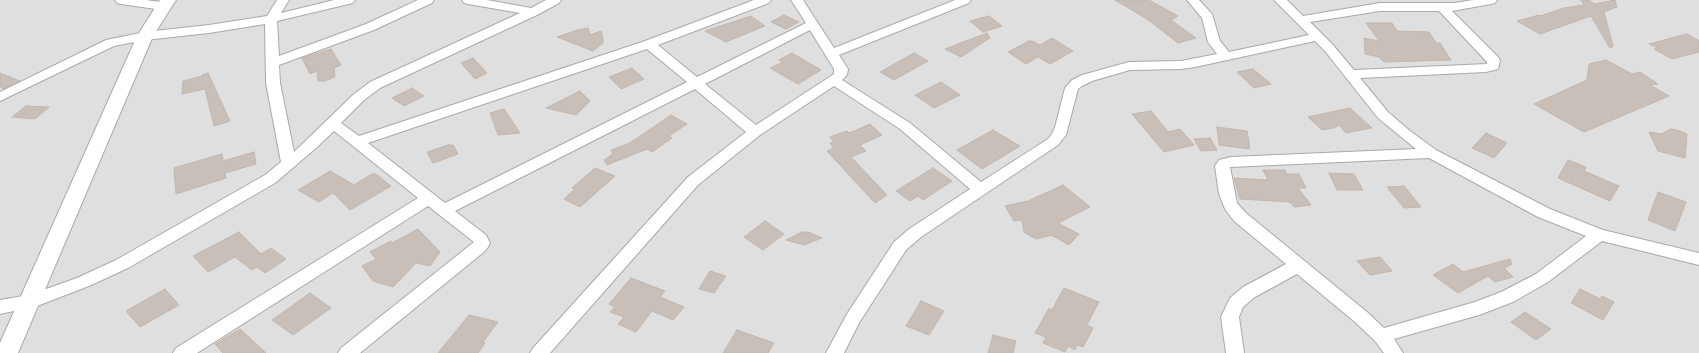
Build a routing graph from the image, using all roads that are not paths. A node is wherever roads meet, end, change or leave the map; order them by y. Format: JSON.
{"nodes":[{"id":1,"x":121,"y":0,"type":"edge"},
{"id":2,"x":283,"y":0,"type":"edge"},
{"id":3,"x":349,"y":0,"type":"edge"},
{"id":4,"x":428,"y":0,"type":"edge"},
{"id":5,"x":468,"y":0,"type":"edge"},
{"id":6,"x":556,"y":0,"type":"edge"},
{"id":7,"x":765,"y":0,"type":"edge"},
{"id":8,"x":797,"y":0,"type":"edge"},
{"id":9,"x":965,"y":0,"type":"edge"},
{"id":10,"x":1192,"y":0,"type":"edge"},
{"id":11,"x":1280,"y":0,"type":"edge"},
{"id":12,"x":1491,"y":0,"type":"edge"},
{"id":13,"x":166,"y":3,"type":"edge"},
{"id":14,"x":1442,"y":7,"type":"junction"},
{"id":15,"x":533,"y":12,"type":"junction"},
{"id":16,"x":271,"y":19,"type":"junction"},
{"id":17,"x":1301,"y":20,"type":"junction"},
{"id":18,"x":813,"y":24,"type":"junction"},
{"id":19,"x":145,"y":36,"type":"junction"},
{"id":20,"x":1318,"y":37,"type":"junction"},
{"id":21,"x":649,"y":44,"type":"junction"},
{"id":22,"x":832,"y":54,"type":"junction"},
{"id":23,"x":1225,"y":56,"type":"junction"},
{"id":24,"x":272,"y":63,"type":"junction"},
{"id":25,"x":1350,"y":74,"type":"junction"},
{"id":26,"x":834,"y":80,"type":"junction"},
{"id":27,"x":696,"y":84,"type":"junction"},
{"id":28,"x":0,"y":97,"type":"edge"},
{"id":29,"x":332,"y":123,"type":"junction"},
{"id":30,"x":755,"y":132,"type":"junction"},
{"id":31,"x":356,"y":142,"type":"junction"},
{"id":32,"x":1431,"y":153,"type":"junction"},
{"id":33,"x":289,"y":164,"type":"junction"},
{"id":34,"x":979,"y":189,"type":"junction"},
{"id":35,"x":429,"y":198,"type":"junction"},
{"id":36,"x":444,"y":210,"type":"junction"},
{"id":37,"x":1599,"y":235,"type":"junction"},
{"id":38,"x":1699,"y":259,"type":"edge"},
{"id":39,"x":1299,"y":265,"type":"junction"},
{"id":40,"x":31,"y":301,"type":"junction"},
{"id":41,"x":0,"y":308,"type":"edge"},
{"id":42,"x":1381,"y":336,"type":"junction"},
{"id":43,"x":7,"y":353,"type":"edge"},
{"id":44,"x":182,"y":353,"type":"edge"},
{"id":45,"x":347,"y":353,"type":"edge"},
{"id":46,"x":539,"y":353,"type":"edge"},
{"id":47,"x":835,"y":353,"type":"edge"},
{"id":48,"x":1235,"y":353,"type":"edge"},
{"id":49,"x":1394,"y":353,"type":"edge"}],
"edges":[{"from":1,"to":13,"type":"street"},
{"from":2,"to":16,"type":"street"},
{"from":3,"to":16,"type":"street"},
{"from":4,"to":24,"type":"street"},
{"from":5,"to":15,"type":"street"},
{"from":6,"to":15,"type":"street"},
{"from":7,"to":21,"type":"street"},
{"from":8,"to":18,"type":"street"},
{"from":9,"to":22,"type":"street"},
{"from":10,"to":23,"type":"street"},
{"from":11,"to":17,"type":"street"},
{"from":12,"to":14,"type":"street"},
{"from":13,"to":19,"type":"street"},
{"from":14,"to":17,"type":"street"},
{"from":14,"to":25,"type":"street"},
{"from":15,"to":29,"type":"street"},
{"from":16,"to":19,"type":"street"},
{"from":16,"to":24,"type":"street"},
{"from":17,"to":20,"type":"street"},
{"from":18,"to":22,"type":"street"},
{"from":18,"to":27,"type":"street"},
{"from":19,"to":28,"type":"street"},
{"from":19,"to":40,"type":"street"},
{"from":20,"to":23,"type":"street"},
{"from":20,"to":25,"type":"street"},
{"from":21,"to":27,"type":"street"},
{"from":21,"to":31,"type":"street"},
{"from":22,"to":26,"type":"street"},
{"from":23,"to":34,"type":"street"},
{"from":24,"to":33,"type":"street"},
{"from":25,"to":32,"type":"street"},
{"from":26,"to":30,"type":"street"},
{"from":26,"to":34,"type":"street"},
{"from":27,"to":30,"type":"street"},
{"from":27,"to":36,"type":"street"},
{"from":29,"to":31,"type":"street"},
{"from":29,"to":33,"type":"street"},
{"from":30,"to":46,"type":"street"},
{"from":31,"to":35,"type":"street"},
{"from":32,"to":37,"type":"street"},
{"from":32,"to":39,"type":"street"},
{"from":33,"to":40,"type":"street"},
{"from":34,"to":47,"type":"street"},
{"from":35,"to":36,"type":"street"},
{"from":35,"to":44,"type":"street"},
{"from":36,"to":45,"type":"street"},
{"from":37,"to":38,"type":"street"},
{"from":37,"to":42,"type":"street"},
{"from":39,"to":42,"type":"street"},
{"from":39,"to":48,"type":"street"},
{"from":40,"to":41,"type":"street"},
{"from":40,"to":43,"type":"street"},
{"from":42,"to":49,"type":"street"}]}
